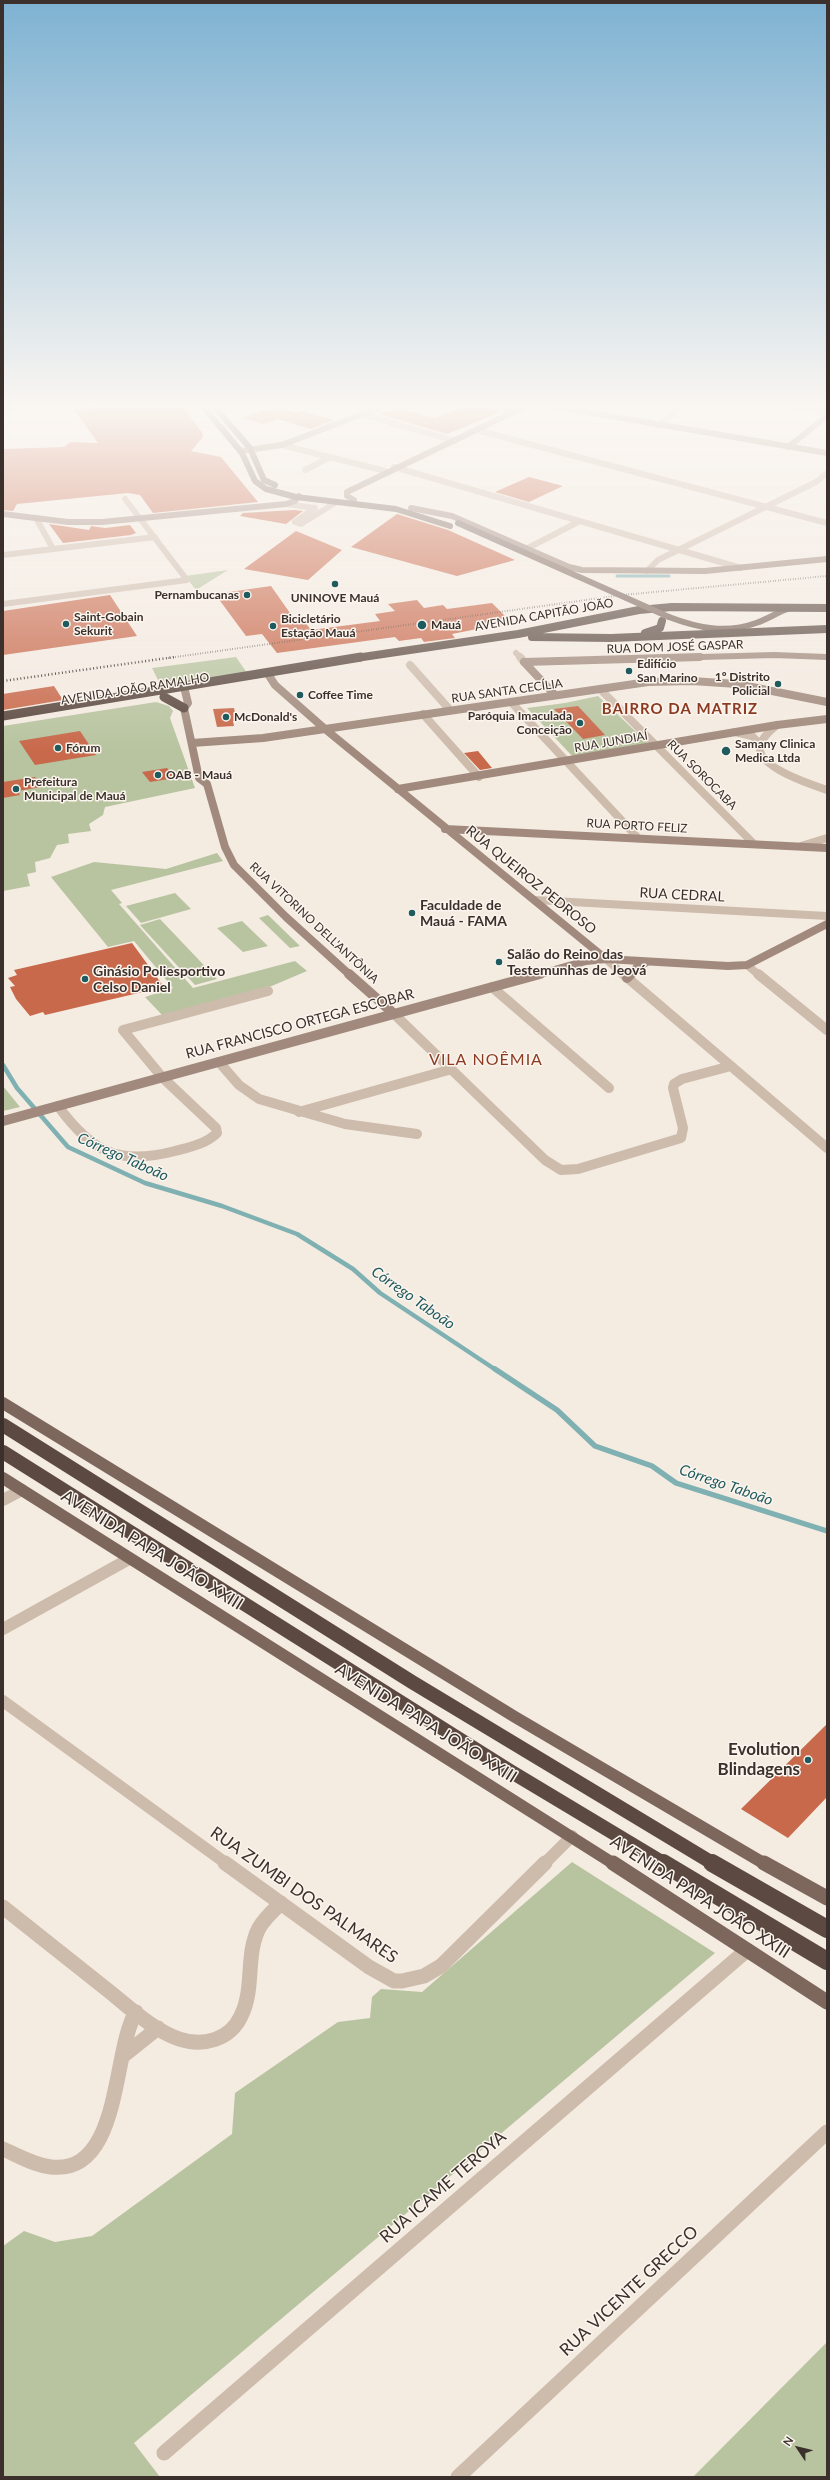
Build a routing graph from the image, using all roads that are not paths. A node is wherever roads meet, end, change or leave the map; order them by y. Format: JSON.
{"nodes":[{"id":1,"x":37,"y":520,"type":"edge"},
{"id":2,"x":56,"y":520,"type":"edge"},
{"id":3,"x":142,"y":520,"type":"joint"},
{"id":4,"x":298,"y":520,"type":"edge"},
{"id":5,"x":308,"y":520,"type":"edge"},
{"id":6,"x":431,"y":520,"type":"edge"},
{"id":7,"x":448,"y":520,"type":"edge"},
{"id":8,"x":461,"y":520,"type":"edge"},
{"id":9,"x":576,"y":520,"type":"edge"},
{"id":10,"x":741,"y":520,"type":"edge"},
{"id":11,"x":815,"y":520,"type":"edge"},
{"id":12,"x":580,"y":521,"type":"junction"},
{"id":13,"x":827,"y":523,"type":"edge"},
{"id":14,"x":155,"y":537,"type":"junction"},
{"id":15,"x":526,"y":548,"type":"junction"},
{"id":16,"x":53,"y":549,"type":"junction"},
{"id":17,"x":681,"y":550,"type":"junction"},
{"id":18,"x":3,"y":555,"type":"edge"},
{"id":19,"x":667,"y":557,"type":"junction"},
{"id":20,"x":827,"y":559,"type":"edge"},
{"id":21,"x":741,"y":568,"type":"junction"},
{"id":22,"x":647,"y":571,"type":"junction"},
{"id":23,"x":667,"y":571,"type":"junction"},
{"id":24,"x":3,"y":604,"type":"edge"},
{"id":25,"x":790,"y":608,"type":"junction"},
{"id":26,"x":827,"y":609,"type":"edge"},
{"id":27,"x":827,"y":617,"type":"edge"},
{"id":28,"x":664,"y":619,"type":"junction"},
{"id":29,"x":826,"y":625,"type":"edge"},
{"id":30,"x":518,"y":634,"type":"junction"},
{"id":31,"x":705,"y":634,"type":"junction"},
{"id":32,"x":516,"y":653,"type":"dead end"},
{"id":33,"x":827,"y":657,"type":"edge"},
{"id":34,"x":524,"y":662,"type":"junction"},
{"id":35,"x":410,"y":665,"type":"dead end"},
{"id":36,"x":270,"y":676,"type":"junction"},
{"id":37,"x":600,"y":689,"type":"junction"},
{"id":38,"x":185,"y":690,"type":"junction"},
{"id":39,"x":555,"y":696,"type":"junction"},
{"id":40,"x":164,"y":697,"type":"junction"},
{"id":41,"x":511,"y":702,"type":"junction"},
{"id":42,"x":826,"y":702,"type":"edge"},
{"id":43,"x":184,"y":708,"type":"junction"},
{"id":44,"x":450,"y":710,"type":"junction"},
{"id":45,"x":423,"y":714,"type":"junction"},
{"id":46,"x":3,"y":716,"type":"edge"},
{"id":47,"x":827,"y":719,"type":"edge"},
{"id":48,"x":3,"y":722,"type":"edge"},
{"id":49,"x":777,"y":725,"type":"junction"},
{"id":50,"x":325,"y":729,"type":"junction"},
{"id":51,"x":735,"y":732,"type":"junction"},
{"id":52,"x":192,"y":743,"type":"junction"},
{"id":53,"x":656,"y":745,"type":"junction"},
{"id":54,"x":761,"y":745,"type":"junction"},
{"id":55,"x":565,"y":762,"type":"junction"},
{"id":56,"x":478,"y":777,"type":"junction"},
{"id":57,"x":398,"y":789,"type":"junction"},
{"id":58,"x":827,"y":790,"type":"edge"},
{"id":59,"x":445,"y":829,"type":"junction"},
{"id":60,"x":638,"y":838,"type":"junction"},
{"id":61,"x":827,"y":838,"type":"edge"},
{"id":62,"x":753,"y":843,"type":"junction"},
{"id":63,"x":801,"y":846,"type":"junction"},
{"id":64,"x":827,"y":848,"type":"edge"},
{"id":65,"x":535,"y":900,"type":"junction"},
{"id":66,"x":827,"y":916,"type":"edge"},
{"id":67,"x":827,"y":924,"type":"edge"},
{"id":68,"x":606,"y":959,"type":"junction"},
{"id":69,"x":649,"y":961,"type":"junction"},
{"id":70,"x":747,"y":965,"type":"junction"},
{"id":71,"x":627,"y":978,"type":"junction"},
{"id":72,"x":492,"y":987,"type":"junction"},
{"id":73,"x":268,"y":990,"type":"dead end"},
{"id":74,"x":393,"y":1013,"type":"junction"},
{"id":75,"x":827,"y":1030,"type":"edge"},
{"id":76,"x":219,"y":1062,"type":"junction"},
{"id":77,"x":732,"y":1066,"type":"junction"},
{"id":78,"x":452,"y":1069,"type":"junction"},
{"id":79,"x":162,"y":1077,"type":"junction"},
{"id":80,"x":609,"y":1088,"type":"dead end"},
{"id":81,"x":58,"y":1106,"type":"junction"},
{"id":82,"x":299,"y":1112,"type":"junction"},
{"id":83,"x":3,"y":1121,"type":"edge"},
{"id":84,"x":418,"y":1134,"type":"dead end"},
{"id":85,"x":827,"y":1148,"type":"edge"},
{"id":86,"x":3,"y":1403,"type":"edge"},
{"id":87,"x":3,"y":1425,"type":"edge"},
{"id":88,"x":3,"y":1452,"type":"edge"},
{"id":89,"x":3,"y":1478,"type":"edge"},
{"id":90,"x":22,"y":1490,"type":"junction"},
{"id":91,"x":3,"y":1500,"type":"edge"},
{"id":92,"x":129,"y":1559,"type":"junction"},
{"id":93,"x":3,"y":1629,"type":"edge"},
{"id":94,"x":3,"y":1701,"type":"edge"},
{"id":95,"x":572,"y":1836,"type":"junction"},
{"id":96,"x":827,"y":1898,"type":"edge"},
{"id":97,"x":282,"y":1903,"type":"junction"},
{"id":98,"x":3,"y":1907,"type":"edge"},
{"id":99,"x":827,"y":1928,"type":"edge"},
{"id":100,"x":747,"y":1950,"type":"junction"},
{"id":101,"x":827,"y":1961,"type":"edge"},
{"id":102,"x":827,"y":2002,"type":"edge"},
{"id":103,"x":136,"y":2012,"type":"junction"},
{"id":104,"x":158,"y":2028,"type":"junction"},
{"id":105,"x":123,"y":2056,"type":"junction"},
{"id":106,"x":827,"y":2132,"type":"edge"},
{"id":107,"x":3,"y":2149,"type":"edge"},
{"id":108,"x":164,"y":2453,"type":"dead end"},
{"id":109,"x":458,"y":2477,"type":"edge"}],
"edges":[{"from":1,"to":16,"type":"street"},
{"from":2,"to":3,"type":"street"},
{"from":3,"to":14,"type":"street"},
{"from":4,"to":5,"type":"street"},
{"from":6,"to":28,"type":"main road"},
{"from":7,"to":28,"type":"main road","bridge":true},
{"from":8,"to":15,"type":"street"},
{"from":9,"to":12,"type":"street"},
{"from":10,"to":17,"type":"street"},
{"from":11,"to":13,"type":"street"},
{"from":12,"to":15,"type":"street"},
{"from":12,"to":17,"type":"street"},
{"from":14,"to":16,"type":"street"},
{"from":14,"to":24,"type":"street"},
{"from":15,"to":22,"type":"street"},
{"from":16,"to":18,"type":"street"},
{"from":17,"to":19,"type":"street"},
{"from":17,"to":21,"type":"street"},
{"from":19,"to":22,"type":"street"},
{"from":19,"to":23,"type":"street"},
{"from":20,"to":21,"type":"street"},
{"from":21,"to":23,"type":"street"},
{"from":22,"to":23,"type":"street"},
{"from":25,"to":26,"type":"highway","name":"AVENIDA CAPITÃO JOÃO"},
{"from":25,"to":27,"type":"highway"},
{"from":25,"to":28,"type":"main road"},
{"from":25,"to":30,"type":"highway","name":"AVENIDA CAPITÃO JOÃO"},
{"from":28,"to":30,"type":"highway"},
{"from":28,"to":31,"type":"main road"},
{"from":29,"to":31,"type":"highway","name":"AVENIDA CAPITÃO JOÃO"},
{"from":30,"to":36,"type":"highway","name":"AVENIDA CAPITÃO JOÃO"},
{"from":31,"to":36,"type":"highway","name":"AVENIDA CAPITÃO JOÃO"},
{"from":32,"to":34,"type":"street"},
{"from":33,"to":34,"type":"street","name":"RUA DOM JOSÉ GASPAR"},
{"from":34,"to":39,"type":"street"},
{"from":35,"to":44,"type":"street"},
{"from":36,"to":38,"type":"highway","name":"AVENIDA JOÃO RAMALHO"},
{"from":36,"to":38,"type":"highway"},
{"from":36,"to":50,"type":"street","name":"RUA QUEIROZ PEDROSO"},
{"from":37,"to":39,"type":"street","name":"RUA SANTA CECÍLIA"},
{"from":37,"to":42,"type":"street","name":"RUA SANTA CECÍLIA"},
{"from":37,"to":53,"type":"street","name":"RUA SOROCABA"},
{"from":38,"to":40,"type":"highway","name":"AVENIDA JOÃO RAMALHO"},
{"from":38,"to":43,"type":"street","name":"RUA VITORINO DELL'ANTÔNIA"},
{"from":38,"to":46,"type":"highway","name":"AVENIDA JOÃO RAMALHO"},
{"from":39,"to":41,"type":"street","name":"RUA SANTA CECÍLIA"},
{"from":40,"to":43,"type":"highway"},
{"from":40,"to":48,"type":"highway","name":"AVENIDA JOÃO RAMALHO"},
{"from":41,"to":44,"type":"street","name":"RUA SANTA CECÍLIA"},
{"from":41,"to":55,"type":"street"},
{"from":43,"to":52,"type":"street","name":"RUA VITORINO DELL'ANTÔNIA"},
{"from":44,"to":45,"type":"street","name":"RUA SANTA CECÍLIA"},
{"from":45,"to":50,"type":"street","name":"RUA SANTA CECÍLIA"},
{"from":45,"to":56,"type":"street"},
{"from":47,"to":49,"type":"street","name":"RUA JUNDIAÍ"},
{"from":49,"to":51,"type":"street","name":"RUA JUNDIAÍ"},
{"from":49,"to":54,"type":"street"},
{"from":50,"to":52,"type":"street","name":"RUA SANTA CECÍLIA"},
{"from":50,"to":57,"type":"street","name":"RUA QUEIROZ PEDROSO"},
{"from":51,"to":53,"type":"street","name":"RUA JUNDIAÍ"},
{"from":51,"to":54,"type":"street"},
{"from":52,"to":74,"type":"street","name":"RUA VITORINO DELL'ANTÔNIA"},
{"from":53,"to":55,"type":"street","name":"RUA JUNDIAÍ"},
{"from":53,"to":62,"type":"street","name":"RUA SOROCABA"},
{"from":54,"to":58,"type":"street"},
{"from":55,"to":56,"type":"street","name":"RUA JUNDIAÍ"},
{"from":55,"to":60,"type":"street"},
{"from":56,"to":57,"type":"street","name":"RUA JUNDIAÍ"},
{"from":57,"to":59,"type":"street","name":"RUA QUEIROZ PEDROSO"},
{"from":59,"to":60,"type":"street","name":"RUA PORTO FELIZ"},
{"from":59,"to":65,"type":"street","name":"RUA QUEIROZ PEDROSO"},
{"from":60,"to":62,"type":"street","name":"RUA PORTO FELIZ"},
{"from":61,"to":63,"type":"street"},
{"from":62,"to":63,"type":"street","name":"RUA PORTO FELIZ"},
{"from":63,"to":64,"type":"street","name":"RUA PORTO FELIZ"},
{"from":65,"to":66,"type":"street","name":"RUA CEDRAL"},
{"from":65,"to":68,"type":"street","name":"RUA QUEIROZ PEDROSO"},
{"from":67,"to":70,"type":"street"},
{"from":68,"to":69,"type":"street","name":"RUA FRANCISCO ORTEGA ESCOBAR"},
{"from":68,"to":71,"type":"street","name":"RUA QUEIROZ PEDROSO"},
{"from":68,"to":72,"type":"street","name":"RUA FRANCISCO ORTEGA ESCOBAR"},
{"from":69,"to":70,"type":"street","name":"RUA FRANCISCO ORTEGA ESCOBAR"},
{"from":69,"to":71,"type":"street"},
{"from":70,"to":75,"type":"street"},
{"from":71,"to":77,"type":"street","name":"RUA QUEIROZ PEDROSO"},
{"from":72,"to":74,"type":"street","name":"RUA FRANCISCO ORTEGA ESCOBAR"},
{"from":72,"to":80,"type":"street"},
{"from":73,"to":79,"type":"street"},
{"from":74,"to":76,"type":"street","name":"RUA FRANCISCO ORTEGA ESCOBAR"},
{"from":74,"to":78,"type":"street"},
{"from":76,"to":79,"type":"street","name":"RUA FRANCISCO ORTEGA ESCOBAR"},
{"from":76,"to":82,"type":"street"},
{"from":77,"to":78,"type":"street"},
{"from":77,"to":85,"type":"street","name":"RUA QUEIROZ PEDROSO"},
{"from":78,"to":82,"type":"street"},
{"from":79,"to":81,"type":"street","name":"RUA FRANCISCO ORTEGA ESCOBAR"},
{"from":79,"to":81,"type":"street"},
{"from":81,"to":83,"type":"street","name":"RUA FRANCISCO ORTEGA ESCOBAR"},
{"from":82,"to":84,"type":"street"},
{"from":86,"to":96,"type":"main road"},
{"from":87,"to":99,"type":"highway","name":"AVENIDA PAPA JOÃO XXIII"},
{"from":88,"to":101,"type":"highway","name":"AVENIDA PAPA JOÃO XXIII"},
{"from":89,"to":90,"type":"main road","name":"AVENIDA PAPA JOÃO XXIII"},
{"from":90,"to":91,"type":"street"},
{"from":90,"to":92,"type":"main road","name":"AVENIDA PAPA JOÃO XXIII"},
{"from":92,"to":93,"type":"street"},
{"from":92,"to":95,"type":"main road","name":"AVENIDA PAPA JOÃO XXIII"},
{"from":94,"to":97,"type":"street","name":"RUA ZUMBI DOS PALMARES"},
{"from":95,"to":97,"type":"street","name":"RUA ZUMBI DOS PALMARES"},
{"from":95,"to":100,"type":"main road","name":"AVENIDA PAPA JOÃO XXIII"},
{"from":97,"to":104,"type":"street"},
{"from":98,"to":103,"type":"street"},
{"from":100,"to":102,"type":"main road","name":"AVENIDA PAPA JOÃO XXIII"},
{"from":100,"to":108,"type":"street","name":"RUA ICAME TEROYA"},
{"from":103,"to":104,"type":"street"},
{"from":103,"to":105,"type":"street"},
{"from":104,"to":105,"type":"street"},
{"from":105,"to":107,"type":"street"},
{"from":106,"to":109,"type":"street","name":"RUA VICENTE GRECCO"}]}
